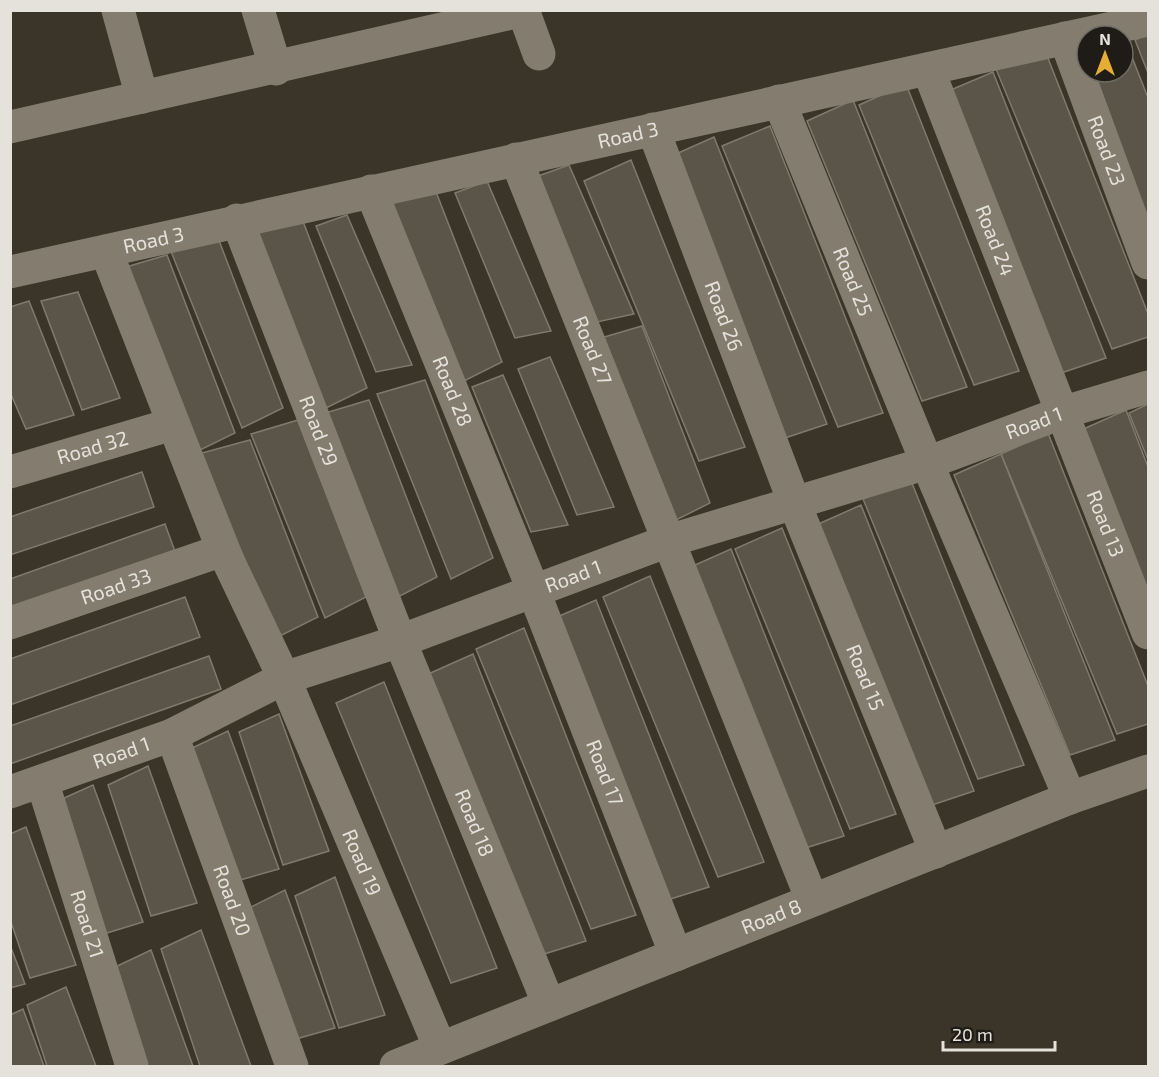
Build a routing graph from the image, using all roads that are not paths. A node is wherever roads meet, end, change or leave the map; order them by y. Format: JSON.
{"nodes":[{"id":1,"x":118,"y":10,"type":"edge"},
{"id":2,"x":258,"y":10,"type":"edge"},
{"id":3,"x":524,"y":11,"type":"edge"},
{"id":4,"x":1149,"y":20,"type":"edge"},
{"id":5,"x":1065,"y":38,"type":"junction"},
{"id":6,"x":539,"y":54,"type":"dead end"},
{"id":7,"x":276,"y":69,"type":"junction"},
{"id":8,"x":928,"y":69,"type":"junction"},
{"id":9,"x":142,"y":97,"type":"junction"},
{"id":10,"x":779,"y":101,"type":"junction"},
{"id":11,"x":10,"y":127,"type":"edge"},
{"id":12,"x":653,"y":129,"type":"junction"},
{"id":13,"x":516,"y":159,"type":"junction"},
{"id":14,"x":371,"y":191,"type":"junction"},
{"id":15,"x":237,"y":220,"type":"junction"},
{"id":16,"x":106,"y":251,"type":"junction"},
{"id":17,"x":1149,"y":263,"type":"edge"},
{"id":18,"x":10,"y":272,"type":"edge"},
{"id":19,"x":1149,"y":387,"type":"edge"},
{"id":20,"x":1061,"y":413,"type":"junction"},
{"id":21,"x":172,"y":424,"type":"junction"},
{"id":22,"x":14,"y":461,"type":"edge"},
{"id":23,"x":927,"y":463,"type":"junction"},
{"id":24,"x":795,"y":502,"type":"junction"},
{"id":25,"x":668,"y":541,"type":"junction"},
{"id":26,"x":223,"y":550,"type":"junction"},
{"id":27,"x":534,"y":592,"type":"junction"},
{"id":28,"x":10,"y":623,"type":"edge"},
{"id":29,"x":1149,"y":633,"type":"edge"},
{"id":30,"x":400,"y":641,"type":"junction"},
{"id":31,"x":284,"y":678,"type":"junction"},
{"id":32,"x":172,"y":735,"type":"junction"},
{"id":33,"x":1149,"y":771,"type":"edge"},
{"id":34,"x":42,"y":781,"type":"junction"},
{"id":35,"x":10,"y":792,"type":"edge"},
{"id":36,"x":1070,"y":798,"type":"junction"},
{"id":37,"x":936,"y":852,"type":"junction"},
{"id":38,"x":812,"y":900,"type":"junction"},
{"id":39,"x":676,"y":955,"type":"junction"},
{"id":40,"x":549,"y":1005,"type":"junction"},
{"id":41,"x":441,"y":1048,"type":"junction"},
{"id":42,"x":132,"y":1066,"type":"edge"},
{"id":43,"x":292,"y":1066,"type":"edge"},
{"id":44,"x":396,"y":1066,"type":"edge"}],
"edges":[{"from":1,"to":9,"type":"street"},
{"from":2,"to":7,"type":"street"},
{"from":3,"to":6,"type":"street"},
{"from":3,"to":7,"type":"street"},
{"from":4,"to":5,"type":"street","name":"Road 3"},
{"from":5,"to":8,"type":"street","name":"Road 3"},
{"from":5,"to":17,"type":"street","name":"Road 23"},
{"from":7,"to":9,"type":"street"},
{"from":8,"to":10,"type":"street","name":"Road 3"},
{"from":8,"to":20,"type":"street","name":"Road 24"},
{"from":9,"to":11,"type":"street"},
{"from":10,"to":12,"type":"street","name":"Road 3"},
{"from":10,"to":23,"type":"street","name":"Road 25"},
{"from":12,"to":13,"type":"street","name":"Road 3"},
{"from":12,"to":24,"type":"street","name":"Road 26"},
{"from":13,"to":14,"type":"street","name":"Road 3"},
{"from":13,"to":25,"type":"street","name":"Road 27"},
{"from":14,"to":15,"type":"street","name":"Road 3"},
{"from":14,"to":27,"type":"street","name":"Road 28"},
{"from":15,"to":16,"type":"street","name":"Road 3"},
{"from":15,"to":30,"type":"street","name":"Road 29"},
{"from":16,"to":18,"type":"street","name":"Road 3"},
{"from":16,"to":21,"type":"street","name":"Road 3"},
{"from":19,"to":20,"type":"street","name":"Road 1"},
{"from":20,"to":23,"type":"street","name":"Road 1"},
{"from":20,"to":29,"type":"street","name":"Road 13"},
{"from":21,"to":22,"type":"street","name":"Road 32"},
{"from":21,"to":26,"type":"street","name":"Road 3"},
{"from":23,"to":24,"type":"street","name":"Road 1"},
{"from":23,"to":36,"type":"street","name":"Road 25"},
{"from":24,"to":25,"type":"street","name":"Road 1"},
{"from":24,"to":37,"type":"street","name":"Road 15"},
{"from":25,"to":27,"type":"street","name":"Road 1"},
{"from":25,"to":38,"type":"street","name":"Road 27"},
{"from":26,"to":28,"type":"street","name":"Road 33"},
{"from":26,"to":31,"type":"street","name":"Road 3"},
{"from":27,"to":30,"type":"street","name":"Road 1"},
{"from":27,"to":39,"type":"street","name":"Road 17"},
{"from":30,"to":31,"type":"street","name":"Road 1"},
{"from":30,"to":40,"type":"street","name":"Road 18"},
{"from":31,"to":32,"type":"street","name":"Road 1"},
{"from":31,"to":41,"type":"street","name":"Road 19"},
{"from":32,"to":34,"type":"street","name":"Road 1"},
{"from":32,"to":43,"type":"street","name":"Road 20"},
{"from":33,"to":36,"type":"street","name":"Road 8"},
{"from":34,"to":35,"type":"street","name":"Road 1"},
{"from":34,"to":42,"type":"street","name":"Road 21"},
{"from":36,"to":37,"type":"street","name":"Road 8"},
{"from":37,"to":38,"type":"street","name":"Road 8"},
{"from":38,"to":39,"type":"street","name":"Road 8"},
{"from":39,"to":40,"type":"street","name":"Road 8"},
{"from":40,"to":41,"type":"street","name":"Road 8"},
{"from":41,"to":44,"type":"street","name":"Road 8"}]}
